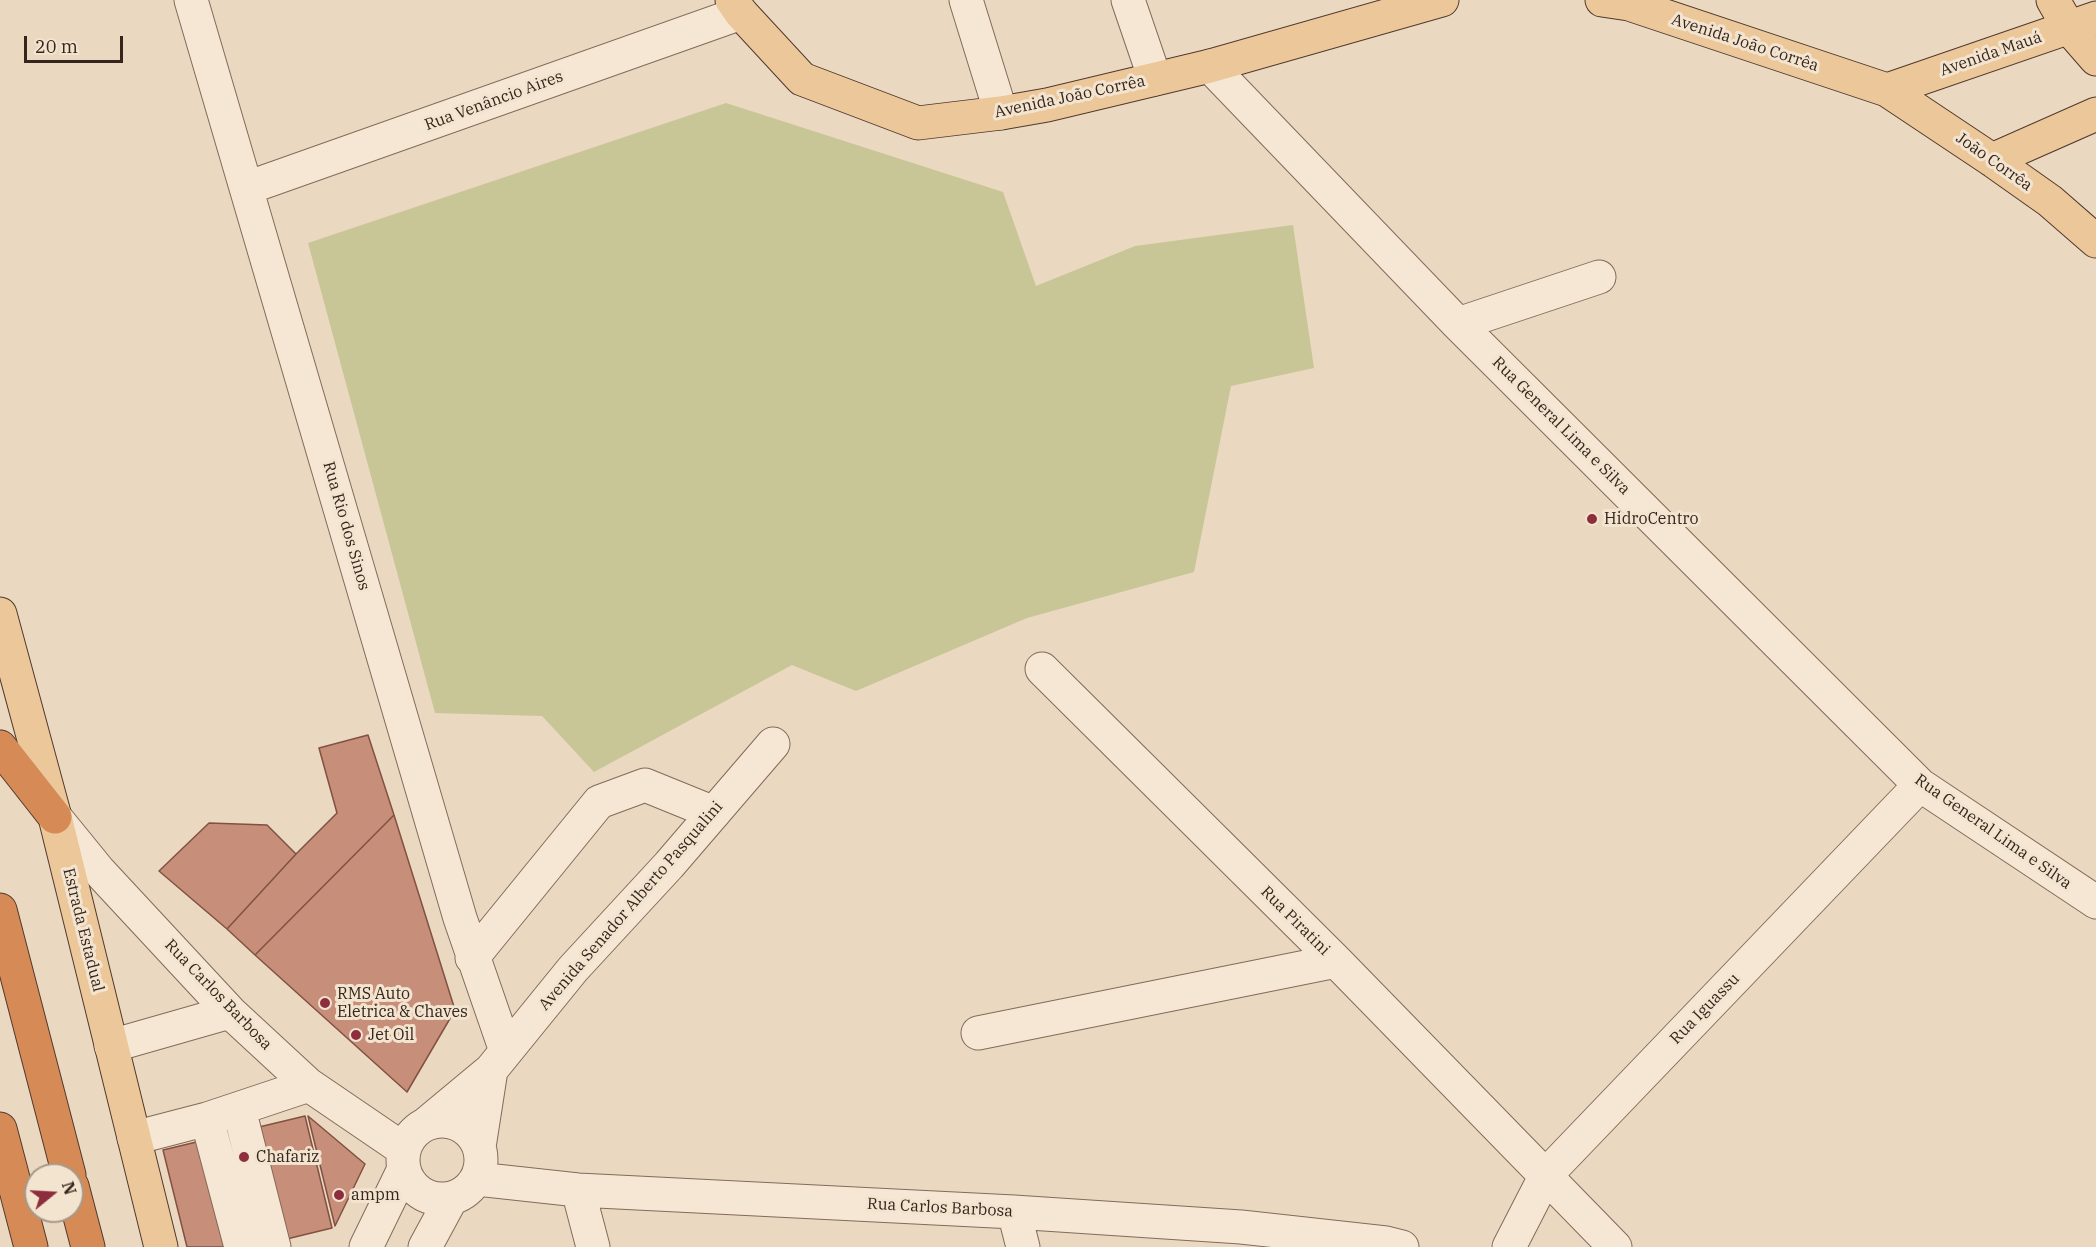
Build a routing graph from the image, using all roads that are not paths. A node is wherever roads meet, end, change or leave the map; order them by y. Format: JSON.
{"nodes":[{"id":1,"x":191,"y":0,"type":"edge"},
{"id":2,"x":966,"y":0,"type":"edge"},
{"id":3,"x":1128,"y":0,"type":"edge"},
{"id":4,"x":1442,"y":0,"type":"edge"},
{"id":5,"x":1621,"y":1,"type":"edge"},
{"id":6,"x":737,"y":7,"type":"edge"},
{"id":7,"x":2073,"y":15,"type":"edge"},
{"id":8,"x":2096,"y":59,"type":"edge"},
{"id":9,"x":1210,"y":66,"type":"junction"},
{"id":10,"x":1155,"y":79,"type":"junction"},
{"id":11,"x":1887,"y":90,"type":"junction"},
{"id":12,"x":1000,"y":113,"type":"junction"},
{"id":13,"x":2096,"y":114,"type":"edge"},
{"id":14,"x":1992,"y":160,"type":"junction"},
{"id":15,"x":247,"y":188,"type":"junction"},
{"id":16,"x":2096,"y":241,"type":"edge"},
{"id":17,"x":1599,"y":277,"type":"dead end"},
{"id":18,"x":1458,"y":324,"type":"junction"},
{"id":19,"x":0,"y":614,"type":"edge"},
{"id":20,"x":1042,"y":669,"type":"dead end"},
{"id":21,"x":773,"y":744,"type":"dead end"},
{"id":22,"x":0,"y":747,"type":"edge"},
{"id":23,"x":1920,"y":785,"type":"junction"},
{"id":24,"x":714,"y":813,"type":"junction"},
{"id":25,"x":55,"y":817,"type":"junction"},
{"id":26,"x":2096,"y":902,"type":"edge"},
{"id":27,"x":0,"y":910,"type":"edge"},
{"id":28,"x":472,"y":958,"type":"junction"},
{"id":29,"x":1336,"y":961,"type":"junction"},
{"id":30,"x":230,"y":1012,"type":"junction"},
{"id":31,"x":978,"y":1033,"type":"dead end"},
{"id":32,"x":111,"y":1046,"type":"junction"},
{"id":33,"x":498,"y":1060,"type":"junction"},
{"id":34,"x":309,"y":1086,"type":"junction"},
{"id":35,"x":239,"y":1109,"type":"junction"},
{"id":36,"x":207,"y":1119,"type":"junction"},
{"id":37,"x":426,"y":1124,"type":"junction"},
{"id":38,"x":0,"y":1129,"type":"edge"},
{"id":39,"x":134,"y":1138,"type":"junction"},
{"id":40,"x":479,"y":1147,"type":"junction"},
{"id":41,"x":403,"y":1160,"type":"junction"},
{"id":42,"x":66,"y":1163,"type":"edge"},
{"id":43,"x":1546,"y":1175,"type":"junction"},
{"id":44,"x":477,"y":1179,"type":"junction"},
{"id":45,"x":578,"y":1190,"type":"junction"},
{"id":46,"x":451,"y":1199,"type":"junction"},
{"id":47,"x":1014,"y":1212,"type":"junction"},
{"id":48,"x":82,"y":1223,"type":"edge"},
{"id":49,"x":31,"y":1247,"type":"edge"},
{"id":50,"x":88,"y":1247,"type":"edge"},
{"id":51,"x":161,"y":1247,"type":"edge"},
{"id":52,"x":241,"y":1247,"type":"edge"},
{"id":53,"x":274,"y":1247,"type":"edge"},
{"id":54,"x":366,"y":1247,"type":"edge"},
{"id":55,"x":425,"y":1247,"type":"edge"},
{"id":56,"x":593,"y":1247,"type":"edge"},
{"id":57,"x":1023,"y":1247,"type":"edge"},
{"id":58,"x":1402,"y":1247,"type":"edge"},
{"id":59,"x":1509,"y":1247,"type":"edge"},
{"id":60,"x":1615,"y":1247,"type":"edge"}],
"edges":[{"from":1,"to":15,"type":"street","name":"Rua Rio dos Sinos"},
{"from":2,"to":12,"type":"street"},
{"from":3,"to":10,"type":"street"},
{"from":4,"to":9,"type":"main road","name":"Avenida João Corrêa"},
{"from":5,"to":11,"type":"main road","name":"Avenida João Corrêa"},
{"from":6,"to":12,"type":"main road","name":"Avenida João Corrêa"},
{"from":6,"to":15,"type":"street","name":"Rua Venâncio Aires"},
{"from":7,"to":8,"type":"main road"},
{"from":7,"to":11,"type":"main road","name":"Avenida Mauá"},
{"from":9,"to":10,"type":"main road","name":"Avenida João Corrêa"},
{"from":9,"to":18,"type":"street","name":"Rua General Lima e Silva"},
{"from":10,"to":12,"type":"main road","name":"Avenida João Corrêa"},
{"from":11,"to":14,"type":"main road","name":"João Corrêa"},
{"from":13,"to":14,"type":"main road"},
{"from":14,"to":16,"type":"main road","name":"João Corrêa"},
{"from":15,"to":28,"type":"street","name":"Rua Rio dos Sinos"},
{"from":17,"to":18,"type":"street"},
{"from":18,"to":23,"type":"street","name":"Rua General Lima e Silva"},
{"from":19,"to":25,"type":"main road","name":"Estrada Estadual"},
{"from":20,"to":29,"type":"street","name":"Rua Piratini"},
{"from":21,"to":24,"type":"street","name":"Avenida Senador Alberto Pasqualini"},
{"from":22,"to":25,"type":"highway"},
{"from":23,"to":26,"type":"street","name":"Rua General Lima e Silva"},
{"from":23,"to":43,"type":"street","name":"Rua Iguassu"},
{"from":24,"to":28,"type":"street"},
{"from":24,"to":33,"type":"street","name":"Avenida Senador Alberto Pasqualini"},
{"from":25,"to":30,"type":"street","name":"Rua Carlos Barbosa"},
{"from":25,"to":32,"type":"main road","name":"Estrada Estadual"},
{"from":27,"to":42,"type":"highway"},
{"from":28,"to":33,"type":"street","name":"Rua Rio dos Sinos"},
{"from":29,"to":31,"type":"street"},
{"from":29,"to":43,"type":"street","name":"Rua Piratini"},
{"from":30,"to":32,"type":"street"},
{"from":30,"to":34,"type":"street","name":"Rua Carlos Barbosa"},
{"from":32,"to":39,"type":"main road","name":"Estrada Estadual"},
{"from":33,"to":37,"type":"street","name":"Avenida Senador Alberto Pasqualini"},
{"from":33,"to":40,"type":"street"},
{"from":34,"to":35,"type":"street"},
{"from":34,"to":41,"type":"street","name":"Rua Carlos Barbosa"},
{"from":35,"to":36,"type":"street"},
{"from":35,"to":53,"type":"street"},
{"from":36,"to":39,"type":"street"},
{"from":36,"to":52,"type":"street"},
{"from":37,"to":40,"type":"street"},
{"from":37,"to":41,"type":"street"},
{"from":38,"to":49,"type":"highway"},
{"from":39,"to":51,"type":"main road","name":"Estrada Estadual"},
{"from":40,"to":44,"type":"street"},
{"from":41,"to":46,"type":"street"},
{"from":41,"to":54,"type":"street"},
{"from":43,"to":59,"type":"street","name":"Rua Iguassu"},
{"from":43,"to":60,"type":"street","name":"Rua Piratini"},
{"from":44,"to":45,"type":"street","name":"Rua Carlos Barbosa"},
{"from":44,"to":46,"type":"street"},
{"from":45,"to":47,"type":"street","name":"Rua Carlos Barbosa"},
{"from":45,"to":56,"type":"street"},
{"from":46,"to":55,"type":"street"},
{"from":47,"to":57,"type":"street"},
{"from":47,"to":58,"type":"street","name":"Rua Carlos Barbosa"},
{"from":48,"to":50,"type":"highway"}]}
